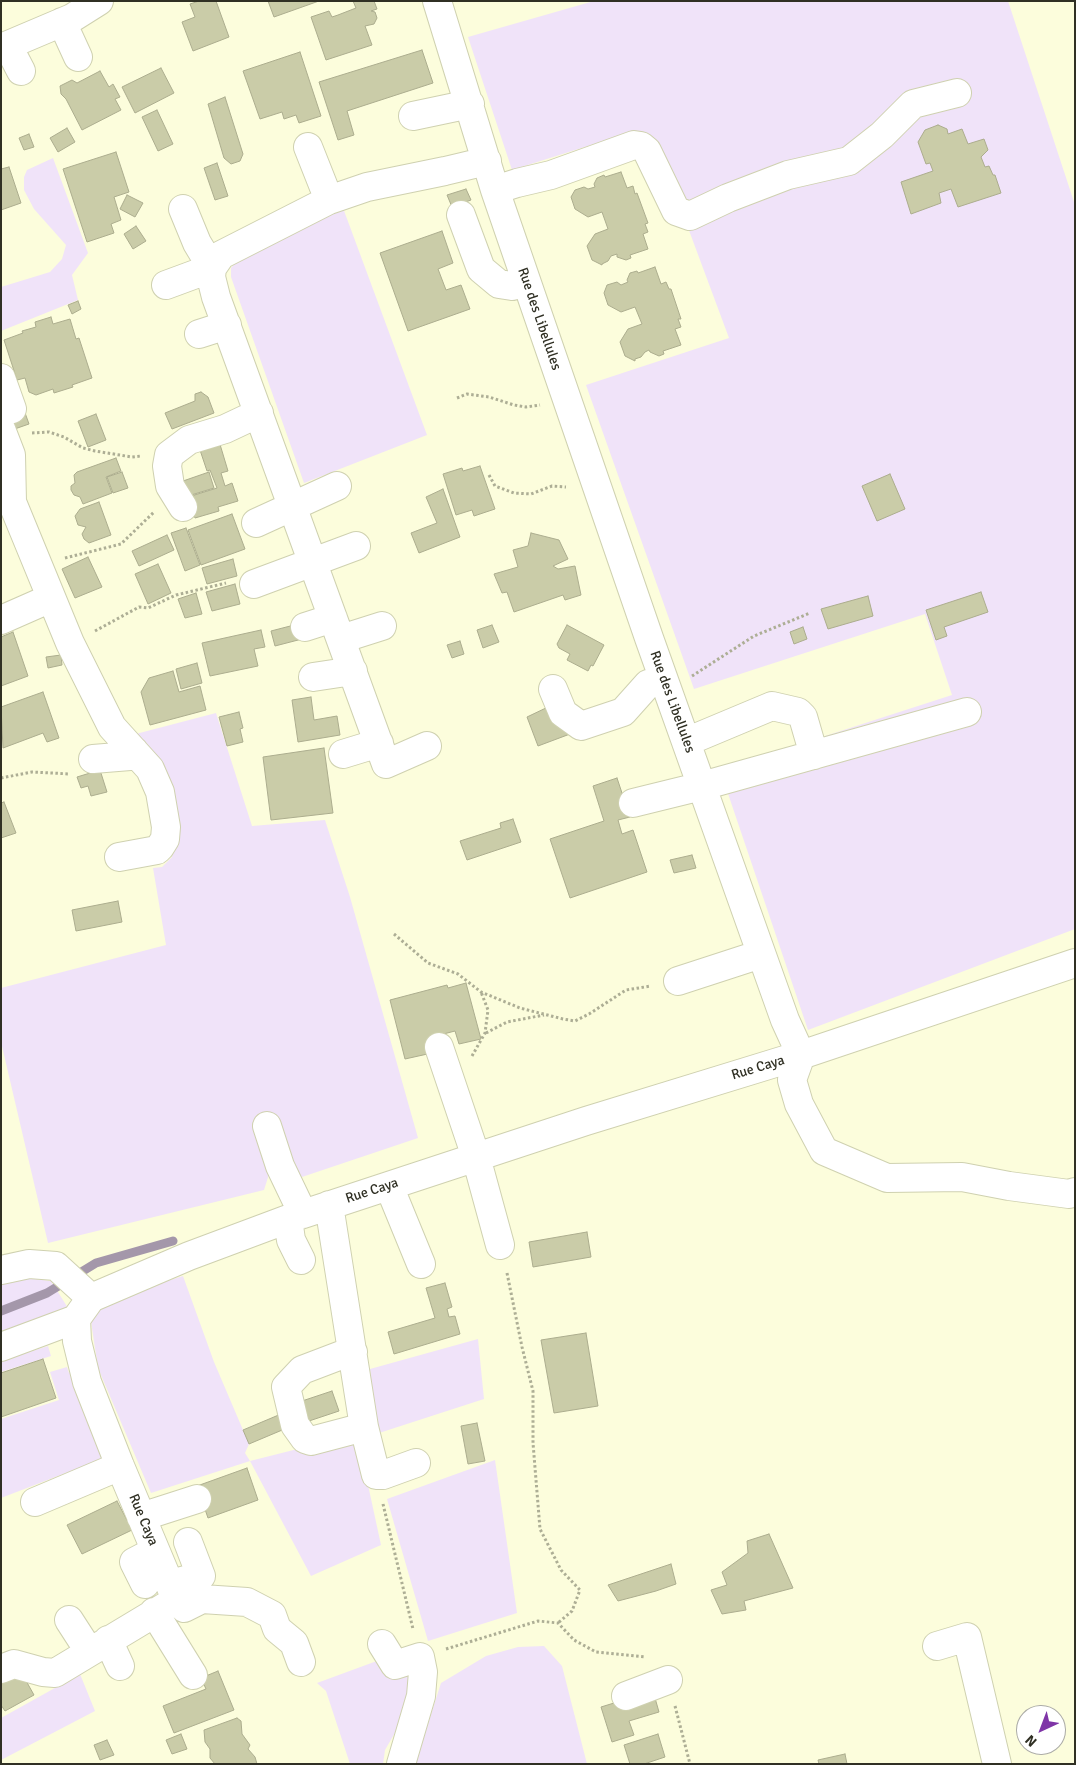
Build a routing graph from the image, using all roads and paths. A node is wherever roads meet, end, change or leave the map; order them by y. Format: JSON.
{"nodes":[{"id":1,"x":99,"y":1,"type":"edge"},
{"id":2,"x":437,"y":1,"type":"edge"},
{"id":3,"x":62,"y":22,"type":"junction"},
{"id":4,"x":5,"y":47,"type":"edge"},
{"id":5,"x":78,"y":57,"type":"dead end"},
{"id":6,"x":21,"y":71,"type":"dead end"},
{"id":7,"x":957,"y":93,"type":"dead end"},
{"id":8,"x":470,"y":104,"type":"junction"},
{"id":9,"x":414,"y":116,"type":"dead end"},
{"id":10,"x":308,"y":148,"type":"dead end"},
{"id":11,"x":487,"y":161,"type":"junction"},
{"id":12,"x":495,"y":190,"type":"junction"},
{"id":13,"x":329,"y":200,"type":"junction"},
{"id":14,"x":183,"y":209,"type":"dead end"},
{"id":15,"x":461,"y":215,"type":"dead end"},
{"id":16,"x":212,"y":268,"type":"junction"},
{"id":17,"x":526,"y":280,"type":"junction"},
{"id":18,"x":166,"y":285,"type":"dead end"},
{"id":19,"x":227,"y":325,"type":"junction"},
{"id":20,"x":199,"y":334,"type":"dead end"},
{"id":21,"x":1,"y":378,"type":"edge"},
{"id":22,"x":457,"y":398,"type":"dead end"},
{"id":23,"x":567,"y":399,"type":"junction"},
{"id":24,"x":259,"y":413,"type":"junction"},
{"id":25,"x":6,"y":426,"type":"edge"},
{"id":26,"x":170,"y":455,"type":"junction"},
{"id":27,"x":489,"y":475,"type":"dead end"},
{"id":28,"x":595,"y":480,"type":"junction"},
{"id":29,"x":337,"y":486,"type":"dead end"},
{"id":30,"x":179,"y":500,"type":"joint"},
{"id":31,"x":7,"y":503,"type":"edge"},
{"id":32,"x":293,"y":506,"type":"junction"},
{"id":33,"x":256,"y":523,"type":"dead end"},
{"id":34,"x":356,"y":546,"type":"dead end"},
{"id":35,"x":313,"y":561,"type":"junction"},
{"id":36,"x":38,"y":564,"type":"junction"},
{"id":37,"x":254,"y":584,"type":"joint"},
{"id":38,"x":51,"y":598,"type":"junction"},
{"id":39,"x":810,"y":613,"type":"dead end"},
{"id":40,"x":1,"y":620,"type":"edge"},
{"id":41,"x":382,"y":626,"type":"dead end"},
{"id":42,"x":305,"y":627,"type":"dead end"},
{"id":43,"x":337,"y":628,"type":"junction"},
{"id":44,"x":70,"y":643,"type":"junction"},
{"id":45,"x":353,"y":672,"type":"junction"},
{"id":46,"x":313,"y":677,"type":"dead end"},
{"id":47,"x":663,"y":679,"type":"junction"},
{"id":48,"x":553,"y":689,"type":"dead end"},
{"id":49,"x":967,"y":712,"type":"dead end"},
{"id":50,"x":686,"y":742,"type":"junction"},
{"id":51,"x":427,"y":746,"type":"dead end"},
{"id":52,"x":381,"y":748,"type":"junction"},
{"id":53,"x":134,"y":751,"type":"junction"},
{"id":54,"x":343,"y":754,"type":"dead end"},
{"id":55,"x":814,"y":755,"type":"junction"},
{"id":56,"x":93,"y":759,"type":"joint"},
{"id":57,"x":1,"y":778,"type":"edge"},
{"id":58,"x":702,"y":786,"type":"junction"},
{"id":59,"x":633,"y":803,"type":"dead end"},
{"id":60,"x":119,"y":857,"type":"dead end"},
{"id":61,"x":394,"y":934,"type":"dead end"},
{"id":62,"x":761,"y":954,"type":"junction"},
{"id":63,"x":1075,"y":962,"type":"edge"},
{"id":64,"x":678,"y":981,"type":"joint"},
{"id":65,"x":481,"y":992,"type":"junction"},
{"id":66,"x":547,"y":1015,"type":"junction"},
{"id":67,"x":485,"y":1033,"type":"junction"},
{"id":68,"x":439,"y":1047,"type":"dead end"},
{"id":69,"x":801,"y":1055,"type":"junction"},
{"id":70,"x":450,"y":1081,"type":"junction"},
{"id":71,"x":267,"y":1126,"type":"dead end"},
{"id":72,"x":476,"y":1157,"type":"junction"},
{"id":73,"x":389,"y":1186,"type":"junction"},
{"id":74,"x":1075,"y":1192,"type":"edge"},
{"id":75,"x":329,"y":1205,"type":"junction"},
{"id":76,"x":295,"y":1217,"type":"junction"},
{"id":77,"x":500,"y":1245,"type":"joint"},
{"id":78,"x":301,"y":1260,"type":"dead end"},
{"id":79,"x":421,"y":1264,"type":"dead end"},
{"id":80,"x":1,"y":1270,"type":"edge"},
{"id":81,"x":83,"y":1309,"type":"junction"},
{"id":82,"x":1,"y":1347,"type":"edge"},
{"id":83,"x":352,"y":1352,"type":"junction"},
{"id":84,"x":364,"y":1427,"type":"junction"},
{"id":85,"x":416,"y":1463,"type":"dead end"},
{"id":86,"x":120,"y":1466,"type":"junction"},
{"id":87,"x":376,"y":1476,"type":"junction"},
{"id":88,"x":196,"y":1499,"type":"dead end"},
{"id":89,"x":35,"y":1502,"type":"dead end"},
{"id":90,"x":141,"y":1517,"type":"junction"},
{"id":91,"x":188,"y":1542,"type":"dead end"},
{"id":92,"x":161,"y":1594,"type":"junction"},
{"id":93,"x":69,"y":1620,"type":"dead end"},
{"id":94,"x":558,"y":1623,"type":"junction"},
{"id":95,"x":382,"y":1644,"type":"dead end"},
{"id":96,"x":937,"y":1646,"type":"dead end"},
{"id":97,"x":91,"y":1650,"type":"junction"},
{"id":98,"x":420,"y":1657,"type":"junction"},
{"id":99,"x":301,"y":1662,"type":"dead end"},
{"id":100,"x":120,"y":1666,"type":"dead end"},
{"id":101,"x":1,"y":1668,"type":"edge"},
{"id":102,"x":193,"y":1675,"type":"dead end"},
{"id":103,"x":668,"y":1680,"type":"junction"},
{"id":104,"x":626,"y":1696,"type":"dead end"},
{"id":105,"x":401,"y":1764,"type":"edge"},
{"id":106,"x":690,"y":1764,"type":"edge"},
{"id":107,"x":997,"y":1764,"type":"edge"}],
"edges":[{"from":1,"to":3,"type":"street"},
{"from":2,"to":8,"type":"street","name":"Rue des Libellules"},
{"from":3,"to":4,"type":"street"},
{"from":3,"to":5,"type":"street"},
{"from":4,"to":6,"type":"street"},
{"from":7,"to":12,"type":"street"},
{"from":8,"to":9,"type":"street"},
{"from":8,"to":11,"type":"street","name":"Rue des Libellules"},
{"from":10,"to":13,"type":"street"},
{"from":11,"to":12,"type":"street","name":"Rue des Libellules"},
{"from":11,"to":13,"type":"street"},
{"from":12,"to":17,"type":"street","name":"Rue des Libellules"},
{"from":13,"to":16,"type":"street"},
{"from":14,"to":16,"type":"street"},
{"from":15,"to":17,"type":"street"},
{"from":16,"to":18,"type":"street"},
{"from":16,"to":19,"type":"street"},
{"from":17,"to":23,"type":"street","name":"Rue des Libellules"},
{"from":19,"to":20,"type":"street"},
{"from":19,"to":24,"type":"street"},
{"from":21,"to":25,"type":"street"},
{"from":22,"to":23,"type":"path"},
{"from":23,"to":28,"type":"street","name":"Rue des Libellules"},
{"from":24,"to":26,"type":"street"},
{"from":24,"to":32,"type":"street"},
{"from":25,"to":26,"type":"path"},
{"from":25,"to":31,"type":"street"},
{"from":26,"to":30,"type":"street"},
{"from":27,"to":28,"type":"path"},
{"from":28,"to":47,"type":"street","name":"Rue des Libellules"},
{"from":29,"to":32,"type":"street"},
{"from":30,"to":36,"type":"path"},
{"from":31,"to":36,"type":"street"},
{"from":32,"to":33,"type":"street"},
{"from":32,"to":35,"type":"street"},
{"from":34,"to":35,"type":"street"},
{"from":35,"to":37,"type":"street"},
{"from":35,"to":43,"type":"street"},
{"from":36,"to":38,"type":"street"},
{"from":37,"to":44,"type":"path"},
{"from":38,"to":40,"type":"street"},
{"from":38,"to":44,"type":"street"},
{"from":39,"to":47,"type":"path"},
{"from":41,"to":43,"type":"street"},
{"from":42,"to":43,"type":"street"},
{"from":43,"to":45,"type":"street"},
{"from":44,"to":53,"type":"street"},
{"from":45,"to":46,"type":"street"},
{"from":45,"to":52,"type":"street"},
{"from":47,"to":48,"type":"street"},
{"from":47,"to":50,"type":"street","name":"Rue des Libellules"},
{"from":49,"to":55,"type":"street"},
{"from":50,"to":55,"type":"street"},
{"from":50,"to":58,"type":"street","name":"Rue des Libellules"},
{"from":51,"to":52,"type":"street"},
{"from":52,"to":54,"type":"street"},
{"from":53,"to":56,"type":"street"},
{"from":53,"to":60,"type":"street"},
{"from":55,"to":58,"type":"street"},
{"from":56,"to":57,"type":"path"},
{"from":58,"to":59,"type":"street"},
{"from":58,"to":62,"type":"street","name":"Rue des Libellules"},
{"from":61,"to":65,"type":"path"},
{"from":62,"to":64,"type":"street"},
{"from":62,"to":69,"type":"street","name":"Rue des Libellules"},
{"from":63,"to":69,"type":"street","name":"Rue Caya"},
{"from":64,"to":66,"type":"path"},
{"from":65,"to":66,"type":"path"},
{"from":65,"to":67,"type":"path"},
{"from":66,"to":67,"type":"path"},
{"from":67,"to":70,"type":"path"},
{"from":68,"to":70,"type":"street"},
{"from":69,"to":72,"type":"street","name":"Rue Caya"},
{"from":69,"to":74,"type":"street"},
{"from":70,"to":72,"type":"street"},
{"from":71,"to":76,"type":"street"},
{"from":72,"to":73,"type":"street","name":"Rue Caya"},
{"from":72,"to":77,"type":"street"},
{"from":73,"to":75,"type":"street","name":"Rue Caya"},
{"from":73,"to":79,"type":"street"},
{"from":75,"to":76,"type":"street","name":"Rue Caya"},
{"from":75,"to":83,"type":"street"},
{"from":76,"to":78,"type":"street"},
{"from":76,"to":81,"type":"street","name":"Rue Caya"},
{"from":77,"to":94,"type":"path"},
{"from":80,"to":81,"type":"street"},
{"from":81,"to":82,"type":"street"},
{"from":81,"to":86,"type":"street","name":"Rue Caya"},
{"from":83,"to":84,"type":"street"},
{"from":83,"to":84,"type":"street"},
{"from":84,"to":87,"type":"street"},
{"from":85,"to":87,"type":"street"},
{"from":86,"to":89,"type":"street"},
{"from":86,"to":90,"type":"street","name":"Rue Caya"},
{"from":87,"to":98,"type":"path"},
{"from":88,"to":90,"type":"street"},
{"from":90,"to":92,"type":"street","name":"Rue Caya"},
{"from":91,"to":92,"type":"street"},
{"from":92,"to":97,"type":"street"},
{"from":92,"to":99,"type":"street"},
{"from":92,"to":102,"type":"street","name":"Rue Caya"},
{"from":93,"to":97,"type":"street"},
{"from":94,"to":98,"type":"path"},
{"from":94,"to":103,"type":"path"},
{"from":95,"to":98,"type":"street"},
{"from":96,"to":107,"type":"street"},
{"from":97,"to":100,"type":"street"},
{"from":97,"to":101,"type":"street"},
{"from":98,"to":105,"type":"street"},
{"from":103,"to":104,"type":"street"},
{"from":103,"to":106,"type":"path"}]}
